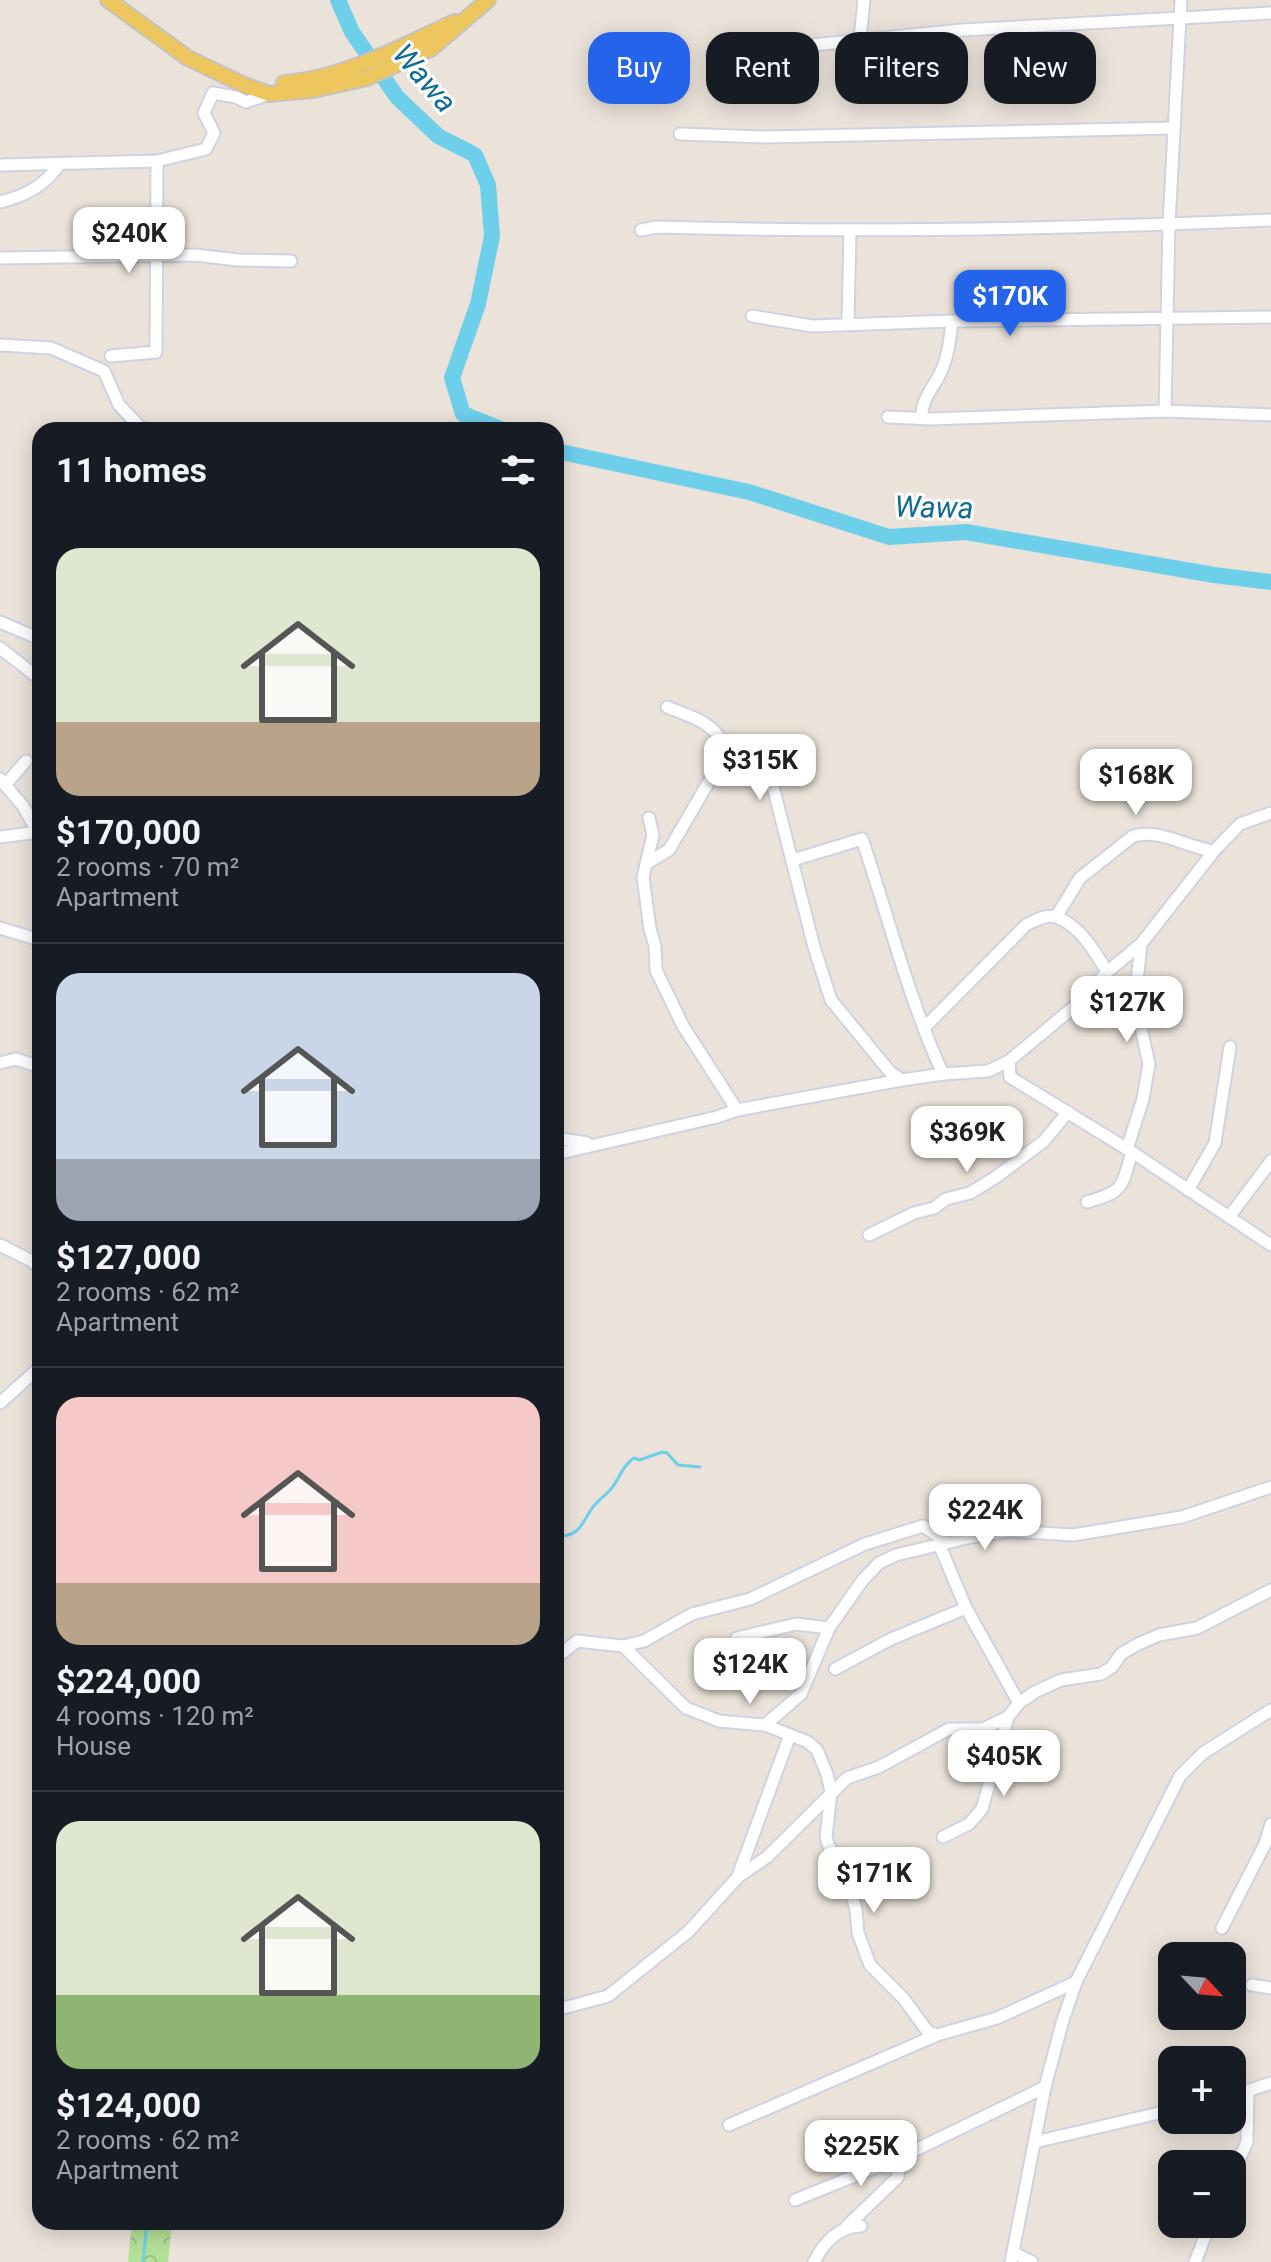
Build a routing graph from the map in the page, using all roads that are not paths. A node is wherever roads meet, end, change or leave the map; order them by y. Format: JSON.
{"nodes":[{"id":1,"x":108,"y":0,"type":"edge"},
{"id":2,"x":488,"y":0,"type":"edge"},
{"id":3,"x":864,"y":0,"type":"edge"},
{"id":4,"x":1181,"y":0,"type":"edge"},
{"id":5,"x":1271,"y":13,"type":"edge"},
{"id":6,"x":1181,"y":19,"type":"junction"},
{"id":7,"x":861,"y":32,"type":"edge"},
{"id":8,"x":939,"y":32,"type":"edge"},
{"id":9,"x":380,"y":65,"type":"junction"},
{"id":10,"x":244,"y":85,"type":"junction"},
{"id":11,"x":269,"y":94,"type":"junction"},
{"id":12,"x":1174,"y":128,"type":"junction"},
{"id":13,"x":680,"y":134,"type":"dead end"},
{"id":14,"x":157,"y":161,"type":"junction"},
{"id":15,"x":0,"y":165,"type":"edge"},
{"id":16,"x":59,"y":165,"type":"junction"},
{"id":17,"x":0,"y":202,"type":"edge"},
{"id":18,"x":1271,"y":220,"type":"edge"},
{"id":19,"x":1169,"y":224,"type":"junction"},
{"id":20,"x":641,"y":230,"type":"dead end"},
{"id":21,"x":850,"y":230,"type":"junction"},
{"id":22,"x":157,"y":255,"type":"junction"},
{"id":23,"x":0,"y":258,"type":"edge"},
{"id":24,"x":291,"y":261,"type":"dead end"},
{"id":25,"x":752,"y":316,"type":"dead end"},
{"id":26,"x":1271,"y":317,"type":"edge"},
{"id":27,"x":1165,"y":318,"type":"junction"},
{"id":28,"x":952,"y":321,"type":"junction"},
{"id":29,"x":848,"y":323,"type":"junction"},
{"id":30,"x":1,"y":345,"type":"edge"},
{"id":31,"x":111,"y":356,"type":"dead end"},
{"id":32,"x":1165,"y":411,"type":"junction"},
{"id":33,"x":1271,"y":415,"type":"edge"},
{"id":34,"x":888,"y":417,"type":"dead end"},
{"id":35,"x":922,"y":417,"type":"junction"},
{"id":36,"x":135,"y":422,"type":"edge"},
{"id":37,"x":0,"y":622,"type":"edge"},
{"id":38,"x":32,"y":636,"type":"edge"},
{"id":39,"x":0,"y":648,"type":"edge"},
{"id":40,"x":32,"y":673,"type":"edge"},
{"id":41,"x":667,"y":707,"type":"dead end"},
{"id":42,"x":724,"y":744,"type":"junction"},
{"id":43,"x":26,"y":761,"type":"dead end"},
{"id":44,"x":3,"y":782,"type":"edge"},
{"id":45,"x":1271,"y":813,"type":"edge"},
{"id":46,"x":649,"y":818,"type":"dead end"},
{"id":47,"x":32,"y":824,"type":"edge"},
{"id":48,"x":32,"y":835,"type":"edge"},
{"id":49,"x":0,"y":837,"type":"edge"},
{"id":50,"x":1214,"y":851,"type":"junction"},
{"id":51,"x":793,"y":860,"type":"junction"},
{"id":52,"x":647,"y":863,"type":"junction"},
{"id":53,"x":1056,"y":917,"type":"junction"},
{"id":54,"x":0,"y":928,"type":"edge"},
{"id":55,"x":32,"y":938,"type":"edge"},
{"id":56,"x":1141,"y":944,"type":"junction"},
{"id":57,"x":1107,"y":972,"type":"junction"},
{"id":58,"x":925,"y":1027,"type":"junction"},
{"id":59,"x":1230,"y":1047,"type":"dead end"},
{"id":60,"x":1009,"y":1061,"type":"junction"},
{"id":61,"x":0,"y":1063,"type":"edge"},
{"id":62,"x":32,"y":1064,"type":"edge"},
{"id":63,"x":988,"y":1071,"type":"junction"},
{"id":64,"x":943,"y":1074,"type":"junction"},
{"id":65,"x":1010,"y":1077,"type":"junction"},
{"id":66,"x":902,"y":1080,"type":"junction"},
{"id":67,"x":737,"y":1110,"type":"junction"},
{"id":68,"x":1068,"y":1112,"type":"junction"},
{"id":69,"x":564,"y":1139,"type":"edge"},
{"id":70,"x":595,"y":1144,"type":"junction"},
{"id":71,"x":1129,"y":1151,"type":"junction"},
{"id":72,"x":564,"y":1152,"type":"edge"},
{"id":73,"x":1271,"y":1161,"type":"edge"},
{"id":74,"x":1188,"y":1190,"type":"junction"},
{"id":75,"x":1087,"y":1202,"type":"dead end"},
{"id":76,"x":1229,"y":1217,"type":"junction"},
{"id":77,"x":869,"y":1235,"type":"dead end"},
{"id":78,"x":0,"y":1245,"type":"edge"},
{"id":79,"x":1271,"y":1245,"type":"edge"},
{"id":80,"x":32,"y":1261,"type":"edge"},
{"id":81,"x":32,"y":1374,"type":"edge"},
{"id":82,"x":0,"y":1403,"type":"edge"},
{"id":83,"x":1271,"y":1487,"type":"edge"},
{"id":84,"x":943,"y":1543,"type":"junction"},
{"id":85,"x":1271,"y":1590,"type":"edge"},
{"id":86,"x":966,"y":1608,"type":"junction"},
{"id":87,"x":829,"y":1628,"type":"junction"},
{"id":88,"x":737,"y":1638,"type":"dead end"},
{"id":89,"x":623,"y":1646,"type":"junction"},
{"id":90,"x":564,"y":1652,"type":"edge"},
{"id":91,"x":835,"y":1669,"type":"dead end"},
{"id":92,"x":1019,"y":1703,"type":"junction"},
{"id":93,"x":1271,"y":1710,"type":"edge"},
{"id":94,"x":1008,"y":1717,"type":"junction"},
{"id":95,"x":765,"y":1725,"type":"junction"},
{"id":96,"x":790,"y":1735,"type":"junction"},
{"id":97,"x":831,"y":1792,"type":"junction"},
{"id":98,"x":1271,"y":1824,"type":"edge"},
{"id":99,"x":943,"y":1837,"type":"dead end"},
{"id":100,"x":738,"y":1877,"type":"junction"},
{"id":101,"x":1222,"y":1928,"type":"dead end"},
{"id":102,"x":1076,"y":1982,"type":"junction"},
{"id":103,"x":1252,"y":1985,"type":"dead end"},
{"id":104,"x":1271,"y":1988,"type":"edge"},
{"id":105,"x":564,"y":2008,"type":"edge"},
{"id":106,"x":937,"y":2035,"type":"junction"},
{"id":107,"x":1271,"y":2083,"type":"edge"},
{"id":108,"x":1045,"y":2087,"type":"junction"},
{"id":109,"x":1248,"y":2093,"type":"joint"},
{"id":110,"x":1158,"y":2113,"type":"edge"},
{"id":111,"x":729,"y":2125,"type":"dead end"},
{"id":112,"x":1035,"y":2142,"type":"junction"},
{"id":113,"x":1243,"y":2150,"type":"edge"},
{"id":114,"x":899,"y":2158,"type":"junction"},
{"id":115,"x":795,"y":2200,"type":"dead end"},
{"id":116,"x":861,"y":2226,"type":"dead end"},
{"id":117,"x":846,"y":2227,"type":"junction"},
{"id":118,"x":1204,"y":2238,"type":"edge"},
{"id":119,"x":1012,"y":2258,"type":"edge"},
{"id":120,"x":814,"y":2262,"type":"edge"},
{"id":121,"x":1032,"y":2262,"type":"edge"},
{"id":122,"x":1195,"y":2262,"type":"edge"}],
"edges":[{"from":1,"to":10,"type":"main road"},
{"from":2,"to":9,"type":"main road"},
{"from":3,"to":7,"type":"street"},
{"from":4,"to":6,"type":"street"},
{"from":5,"to":6,"type":"street"},
{"from":6,"to":8,"type":"street"},
{"from":6,"to":12,"type":"street"},
{"from":9,"to":10,"type":"main road"},
{"from":9,"to":11,"type":"main road"},
{"from":10,"to":11,"type":"main road"},
{"from":11,"to":14,"type":"street"},
{"from":12,"to":13,"type":"street"},
{"from":12,"to":19,"type":"street"},
{"from":14,"to":16,"type":"street"},
{"from":14,"to":22,"type":"street"},
{"from":15,"to":16,"type":"street"},
{"from":16,"to":17,"type":"street"},
{"from":18,"to":19,"type":"street"},
{"from":19,"to":21,"type":"street"},
{"from":19,"to":27,"type":"street"},
{"from":20,"to":21,"type":"street"},
{"from":21,"to":29,"type":"street"},
{"from":22,"to":23,"type":"street"},
{"from":22,"to":24,"type":"street"},
{"from":22,"to":31,"type":"street"},
{"from":25,"to":29,"type":"street"},
{"from":26,"to":27,"type":"street"},
{"from":27,"to":28,"type":"street"},
{"from":27,"to":32,"type":"street"},
{"from":28,"to":29,"type":"street"},
{"from":28,"to":35,"type":"street"},
{"from":30,"to":36,"type":"street"},
{"from":32,"to":33,"type":"street"},
{"from":32,"to":35,"type":"street"},
{"from":34,"to":35,"type":"street"},
{"from":37,"to":38,"type":"street"},
{"from":39,"to":40,"type":"street"},
{"from":41,"to":42,"type":"street"},
{"from":42,"to":51,"type":"street"},
{"from":42,"to":52,"type":"street"},
{"from":43,"to":44,"type":"street"},
{"from":44,"to":47,"type":"street"},
{"from":45,"to":50,"type":"street"},
{"from":46,"to":52,"type":"street"},
{"from":48,"to":49,"type":"street"},
{"from":50,"to":53,"type":"street"},
{"from":50,"to":56,"type":"street"},
{"from":51,"to":58,"type":"street"},
{"from":51,"to":66,"type":"street"},
{"from":52,"to":67,"type":"street"},
{"from":53,"to":57,"type":"street"},
{"from":53,"to":58,"type":"street"},
{"from":54,"to":55,"type":"street"},
{"from":56,"to":57,"type":"street"},
{"from":56,"to":71,"type":"street"},
{"from":57,"to":60,"type":"street"},
{"from":58,"to":64,"type":"street"},
{"from":59,"to":74,"type":"street"},
{"from":60,"to":63,"type":"street"},
{"from":60,"to":65,"type":"street"},
{"from":61,"to":62,"type":"street"},
{"from":63,"to":64,"type":"street"},
{"from":63,"to":65,"type":"street"},
{"from":64,"to":66,"type":"street"},
{"from":65,"to":68,"type":"street"},
{"from":66,"to":67,"type":"street"},
{"from":67,"to":70,"type":"street"},
{"from":68,"to":71,"type":"street"},
{"from":68,"to":77,"type":"street"},
{"from":69,"to":70,"type":"street"},
{"from":70,"to":72,"type":"street"},
{"from":71,"to":74,"type":"street"},
{"from":71,"to":75,"type":"street"},
{"from":73,"to":76,"type":"street"},
{"from":74,"to":76,"type":"street"},
{"from":76,"to":79,"type":"street"},
{"from":78,"to":80,"type":"street"},
{"from":81,"to":82,"type":"street"},
{"from":83,"to":84,"type":"street"},
{"from":84,"to":86,"type":"street"},
{"from":84,"to":87,"type":"street"},
{"from":84,"to":89,"type":"street"},
{"from":85,"to":92,"type":"street"},
{"from":86,"to":91,"type":"street"},
{"from":86,"to":92,"type":"street"},
{"from":87,"to":88,"type":"street"},
{"from":87,"to":95,"type":"street"},
{"from":89,"to":90,"type":"street"},
{"from":89,"to":95,"type":"street"},
{"from":92,"to":94,"type":"street"},
{"from":93,"to":102,"type":"street"},
{"from":94,"to":97,"type":"street"},
{"from":94,"to":99,"type":"street"},
{"from":95,"to":96,"type":"street"},
{"from":96,"to":97,"type":"street"},
{"from":96,"to":100,"type":"street"},
{"from":97,"to":100,"type":"street"},
{"from":97,"to":106,"type":"street"},
{"from":98,"to":101,"type":"street"},
{"from":100,"to":105,"type":"street"},
{"from":102,"to":106,"type":"street"},
{"from":102,"to":108,"type":"street"},
{"from":103,"to":104,"type":"street"},
{"from":106,"to":111,"type":"street"},
{"from":107,"to":109,"type":"street"},
{"from":108,"to":112,"type":"street"},
{"from":108,"to":114,"type":"street"},
{"from":109,"to":113,"type":"street"},
{"from":110,"to":112,"type":"street"},
{"from":112,"to":119,"type":"street"},
{"from":114,"to":115,"type":"street"},
{"from":114,"to":117,"type":"street"},
{"from":116,"to":117,"type":"street"},
{"from":117,"to":120,"type":"street"},
{"from":118,"to":122,"type":"street"},
{"from":119,"to":121,"type":"street"}]}
